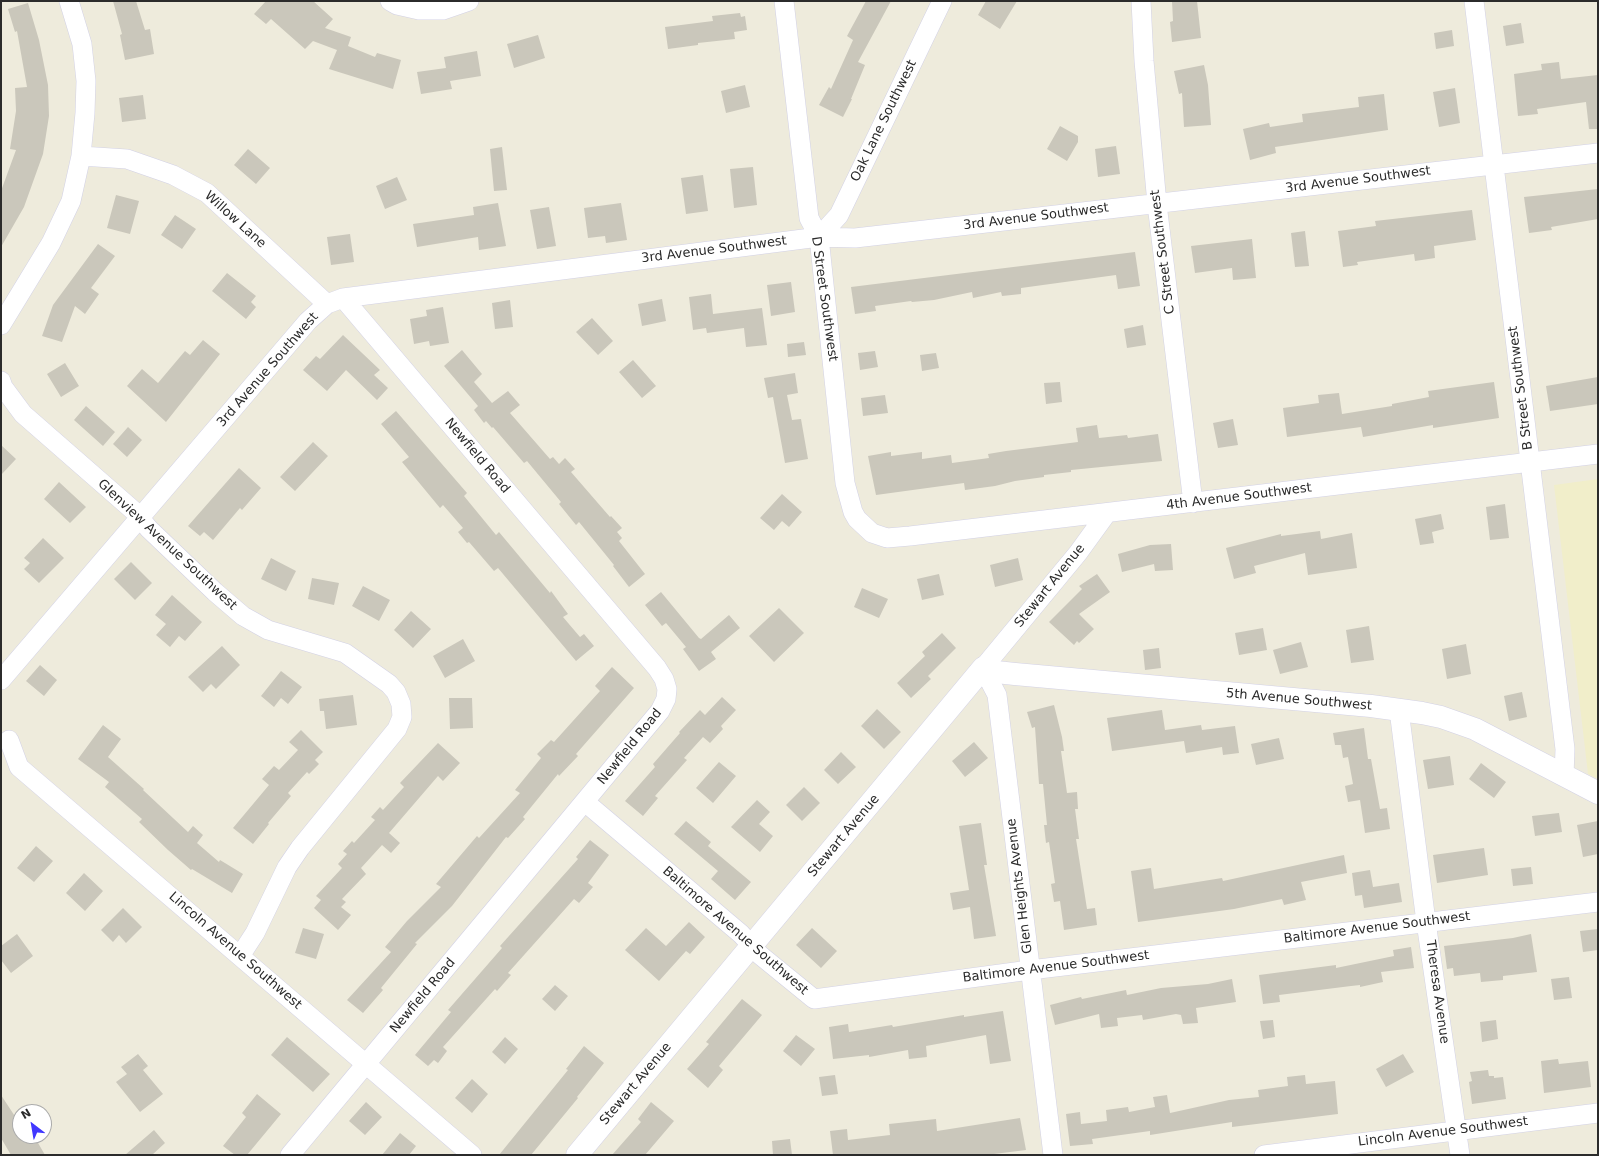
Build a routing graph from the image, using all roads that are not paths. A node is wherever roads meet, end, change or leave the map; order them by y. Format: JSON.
{"nodes":[{"id":1,"x":69,"y":1,"type":"edge"},
{"id":2,"x":390,"y":1,"type":"edge"},
{"id":3,"x":469,"y":1,"type":"edge"},
{"id":4,"x":784,"y":1,"type":"edge"},
{"id":5,"x":942,"y":1,"type":"edge"},
{"id":6,"x":1141,"y":1,"type":"edge"},
{"id":7,"x":1474,"y":1,"type":"edge"},
{"id":8,"x":1598,"y":153,"type":"edge"},
{"id":9,"x":81,"y":156,"type":"junction"},
{"id":10,"x":1494,"y":165,"type":"junction"},
{"id":11,"x":1157,"y":204,"type":"junction"},
{"id":12,"x":819,"y":237,"type":"junction"},
{"id":13,"x":335,"y":301,"type":"junction"},
{"id":14,"x":1,"y":325,"type":"edge"},
{"id":15,"x":1,"y":381,"type":"edge"},
{"id":16,"x":1598,"y":454,"type":"edge"},
{"id":17,"x":1530,"y":462,"type":"junction"},
{"id":18,"x":1193,"y":503,"type":"junction"},
{"id":19,"x":1107,"y":513,"type":"junction"},
{"id":20,"x":140,"y":518,"type":"junction"},
{"id":21,"x":880,"y":536,"type":"joint"},
{"id":22,"x":983,"y":668,"type":"junction"},
{"id":23,"x":1,"y":680,"type":"edge"},
{"id":24,"x":1399,"y":710,"type":"junction"},
{"id":25,"x":9,"y":740,"type":"dead end"},
{"id":26,"x":1564,"y":776,"type":"junction"},
{"id":27,"x":1598,"y":793,"type":"edge"},
{"id":28,"x":585,"y":802,"type":"junction"},
{"id":29,"x":1598,"y":902,"type":"edge"},
{"id":30,"x":1426,"y":922,"type":"junction"},
{"id":31,"x":752,"y":946,"type":"junction"},
{"id":32,"x":240,"y":956,"type":"junction"},
{"id":33,"x":1030,"y":970,"type":"junction"},
{"id":34,"x":366,"y":1064,"type":"junction"},
{"id":35,"x":1598,"y":1113,"type":"edge"},
{"id":36,"x":1457,"y":1130,"type":"junction"},
{"id":37,"x":290,"y":1155,"type":"edge"},
{"id":38,"x":472,"y":1155,"type":"edge"},
{"id":39,"x":577,"y":1155,"type":"edge"},
{"id":40,"x":1053,"y":1155,"type":"edge"},
{"id":41,"x":1264,"y":1155,"type":"edge"},
{"id":42,"x":1460,"y":1155,"type":"edge"}],
"edges":[{"from":1,"to":9,"type":"street"},
{"from":2,"to":3,"type":"street"},
{"from":4,"to":12,"type":"street","name":"D Street Southwest"},
{"from":5,"to":12,"type":"street","name":"Oak Lane Southwest"},
{"from":6,"to":11,"type":"street","name":"C Street Southwest"},
{"from":7,"to":10,"type":"street","name":"B Street Southwest"},
{"from":8,"to":10,"type":"street","name":"3rd Avenue Southwest"},
{"from":9,"to":13,"type":"street","name":"Willow Lane"},
{"from":9,"to":14,"type":"street"},
{"from":10,"to":11,"type":"street","name":"3rd Avenue Southwest"},
{"from":10,"to":17,"type":"street","name":"B Street Southwest"},
{"from":11,"to":12,"type":"street","name":"3rd Avenue Southwest"},
{"from":11,"to":18,"type":"street","name":"C Street Southwest"},
{"from":12,"to":13,"type":"street","name":"3rd Avenue Southwest"},
{"from":12,"to":21,"type":"street","name":"D Street Southwest"},
{"from":13,"to":20,"type":"street","name":"3rd Avenue Southwest"},
{"from":13,"to":28,"type":"street","name":"Newfield Road"},
{"from":15,"to":20,"type":"street","name":"Glenview Avenue Southwest"},
{"from":16,"to":17,"type":"street","name":"4th Avenue Southwest"},
{"from":17,"to":18,"type":"street","name":"4th Avenue Southwest"},
{"from":17,"to":26,"type":"street","name":"B Street Southwest"},
{"from":18,"to":19,"type":"street","name":"4th Avenue Southwest"},
{"from":19,"to":21,"type":"street","name":"4th Avenue Southwest"},
{"from":19,"to":22,"type":"street","name":"Stewart Avenue"},
{"from":20,"to":23,"type":"street","name":"3rd Avenue Southwest"},
{"from":20,"to":32,"type":"street","name":"Glenview Avenue Southwest"},
{"from":22,"to":24,"type":"street","name":"5th Avenue Southwest"},
{"from":22,"to":31,"type":"street","name":"Stewart Avenue"},
{"from":22,"to":33,"type":"street","name":"Glen Heights Avenue"},
{"from":24,"to":26,"type":"street","name":"5th Avenue Southwest"},
{"from":24,"to":30,"type":"street","name":"Theresa Avenue"},
{"from":25,"to":32,"type":"street","name":"Lincoln Avenue Southwest"},
{"from":26,"to":27,"type":"street","name":"5th Avenue Southwest"},
{"from":28,"to":31,"type":"street","name":"Baltimore Avenue Southwest"},
{"from":28,"to":34,"type":"street","name":"Newfield Road"},
{"from":29,"to":30,"type":"street","name":"Baltimore Avenue Southwest"},
{"from":30,"to":33,"type":"street","name":"Baltimore Avenue Southwest"},
{"from":30,"to":36,"type":"street","name":"Theresa Avenue"},
{"from":31,"to":33,"type":"street","name":"Baltimore Avenue Southwest"},
{"from":31,"to":39,"type":"street","name":"Stewart Avenue"},
{"from":32,"to":34,"type":"street","name":"Lincoln Avenue Southwest"},
{"from":33,"to":40,"type":"street","name":"Glen Heights Avenue"},
{"from":34,"to":37,"type":"street","name":"Newfield Road"},
{"from":34,"to":38,"type":"street","name":"Lincoln Avenue Southwest"},
{"from":35,"to":36,"type":"street","name":"Lincoln Avenue Southwest"},
{"from":36,"to":41,"type":"street","name":"Lincoln Avenue Southwest"},
{"from":36,"to":42,"type":"street","name":"Theresa Avenue"}]}
